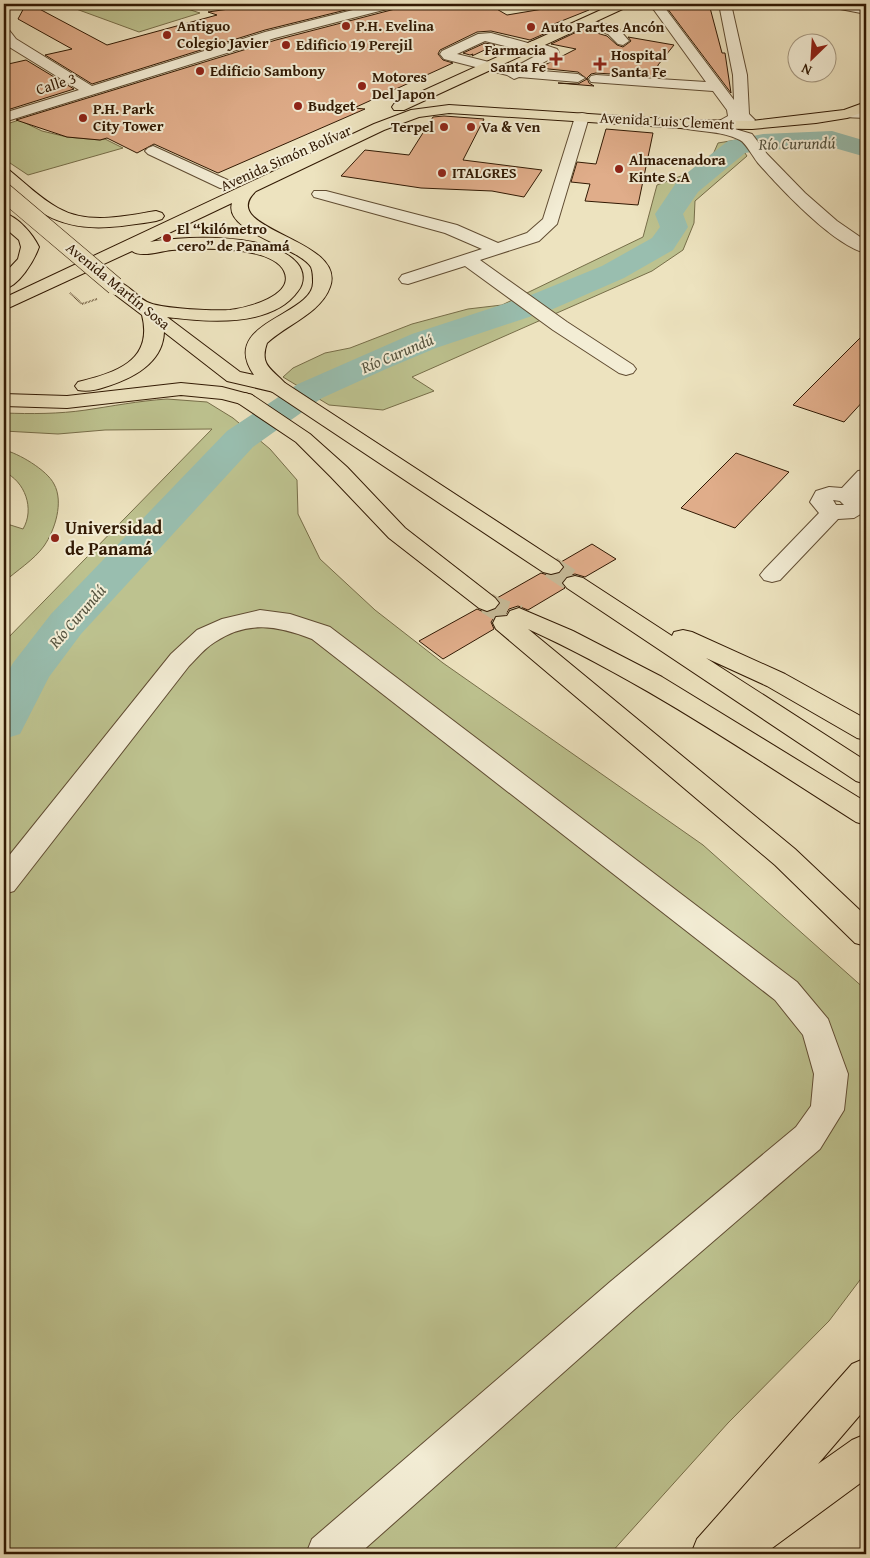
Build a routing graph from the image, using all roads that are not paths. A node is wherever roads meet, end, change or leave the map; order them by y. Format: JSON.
{"nodes":[{"id":1,"x":392,"y":4,"type":"edge"},
{"id":2,"x":623,"y":4,"type":"edge"},
{"id":3,"x":653,"y":4,"type":"edge"},
{"id":4,"x":725,"y":4,"type":"edge"},
{"id":5,"x":834,"y":4,"type":"edge"},
{"id":6,"x":866,"y":10,"type":"edge"},
{"id":7,"x":584,"y":22,"type":"junction"},
{"id":8,"x":4,"y":33,"type":"edge"},
{"id":9,"x":623,"y":41,"type":"dead end"},
{"id":10,"x":531,"y":47,"type":"junction"},
{"id":11,"x":485,"y":68,"type":"junction"},
{"id":12,"x":578,"y":78,"type":"dead end"},
{"id":13,"x":513,"y":79,"type":"junction"},
{"id":14,"x":596,"y":79,"type":"dead end"},
{"id":15,"x":718,"y":89,"type":"junction"},
{"id":16,"x":740,"y":89,"type":"junction"},
{"id":17,"x":89,"y":90,"type":"junction"},
{"id":18,"x":866,"y":106,"type":"edge"},
{"id":19,"x":466,"y":109,"type":"junction"},
{"id":20,"x":847,"y":114,"type":"junction"},
{"id":21,"x":866,"y":114,"type":"edge"},
{"id":22,"x":582,"y":117,"type":"junction"},
{"id":23,"x":4,"y":118,"type":"edge"},
{"id":24,"x":681,"y":124,"type":"junction"},
{"id":25,"x":724,"y":124,"type":"junction"},
{"id":26,"x":762,"y":124,"type":"junction"},
{"id":27,"x":777,"y":124,"type":"junction"},
{"id":28,"x":750,"y":142,"type":"junction"},
{"id":29,"x":154,"y":151,"type":"dead end"},
{"id":30,"x":4,"y":173,"type":"edge"},
{"id":31,"x":226,"y":185,"type":"junction"},
{"id":32,"x":253,"y":186,"type":"junction"},
{"id":33,"x":4,"y":192,"type":"edge"},
{"id":34,"x":320,"y":194,"type":"dead end"},
{"id":35,"x":156,"y":216,"type":"junction"},
{"id":36,"x":4,"y":218,"type":"edge"},
{"id":37,"x":866,"y":248,"type":"edge"},
{"id":38,"x":497,"y":249,"type":"junction"},
{"id":39,"x":99,"y":259,"type":"junction"},
{"id":40,"x":467,"y":259,"type":"junction"},
{"id":41,"x":408,"y":279,"type":"dead end"},
{"id":42,"x":6,"y":296,"type":"edge"},
{"id":43,"x":146,"y":310,"type":"junction"},
{"id":44,"x":626,"y":369,"type":"dead end"},
{"id":45,"x":234,"y":377,"type":"junction"},
{"id":46,"x":4,"y":384,"type":"edge"},
{"id":47,"x":280,"y":388,"type":"junction"},
{"id":48,"x":4,"y":400,"type":"edge"},
{"id":49,"x":247,"y":401,"type":"junction"},
{"id":50,"x":866,"y":476,"type":"edge"},
{"id":51,"x":552,"y":567,"type":"tunnel mouth"},
{"id":52,"x":772,"y":575,"type":"dead end"},
{"id":53,"x":575,"y":582,"type":"tunnel mouth"},
{"id":54,"x":610,"y":605,"type":"junction"},
{"id":55,"x":504,"y":614,"type":"junction"},
{"id":56,"x":866,"y":731,"type":"edge"},
{"id":57,"x":866,"y":774,"type":"edge"},
{"id":58,"x":866,"y":815,"type":"edge"},
{"id":59,"x":4,"y":883,"type":"edge"},
{"id":60,"x":866,"y":934,"type":"edge"},
{"id":61,"x":866,"y":1378,"type":"edge"},
{"id":62,"x":866,"y":1454,"type":"edge"},
{"id":63,"x":327,"y":1554,"type":"edge"},
{"id":64,"x":712,"y":1554,"type":"edge"},
{"id":65,"x":729,"y":1554,"type":"edge"}],
"edges":[{"from":1,"to":17,"type":"street","name":"Calle 3"},
{"from":2,"to":7,"type":"main road","name":"Avenida Simón Bolívar"},
{"from":3,"to":15,"type":"street"},
{"from":4,"to":16,"type":"street"},
{"from":5,"to":6,"type":"street"},
{"from":7,"to":9,"type":"street"},
{"from":7,"to":10,"type":"main road","name":"Avenida Simón Bolívar"},
{"from":8,"to":17,"type":"street"},
{"from":10,"to":11,"type":"main road","name":"Avenida Simón Bolívar"},
{"from":10,"to":11,"type":"street"},
{"from":10,"to":13,"type":"street"},
{"from":11,"to":13,"type":"street"},
{"from":11,"to":19,"type":"main road"},
{"from":11,"to":31,"type":"main road","name":"Avenida Simón Bolívar"},
{"from":12,"to":13,"type":"street"},
{"from":14,"to":15,"type":"street"},
{"from":15,"to":16,"type":"street"},
{"from":15,"to":25,"type":"street"},
{"from":16,"to":26,"type":"street"},
{"from":17,"to":23,"type":"street","name":"Calle 3"},
{"from":18,"to":20,"type":"main road","name":"Avenida Luis Clement"},
{"from":19,"to":22,"type":"main road","name":"Avenida Luis Clement"},
{"from":19,"to":32,"type":"main road","name":"Avenida Simón Bolívar"},
{"from":20,"to":21,"type":"street"},
{"from":20,"to":27,"type":"main road","name":"Avenida Luis Clement"},
{"from":22,"to":24,"type":"main road","name":"Avenida Luis Clement"},
{"from":22,"to":38,"type":"street"},
{"from":24,"to":25,"type":"main road","name":"Avenida Luis Clement"},
{"from":24,"to":28,"type":"street"},
{"from":25,"to":26,"type":"main road","name":"Avenida Luis Clement"},
{"from":26,"to":27,"type":"main road","name":"Avenida Luis Clement"},
{"from":27,"to":28,"type":"street"},
{"from":28,"to":37,"type":"street"},
{"from":29,"to":31,"type":"street"},
{"from":30,"to":35,"type":"main road"},
{"from":31,"to":35,"type":"main road","name":"Avenida Simón Bolívar"},
{"from":32,"to":39,"type":"main road","name":"Avenida Simón Bolívar"},
{"from":32,"to":47,"type":"main road"},
{"from":33,"to":43,"type":"main road","name":"Avenida Martín Sosa","bridge":true},
{"from":34,"to":38,"type":"street"},
{"from":35,"to":42,"type":"main road","name":"Avenida Simón Bolívar"},
{"from":36,"to":42,"type":"main road"},
{"from":38,"to":40,"type":"street"},
{"from":39,"to":42,"type":"main road","name":"Avenida Simón Bolívar"},
{"from":39,"to":43,"type":"main road"},
{"from":40,"to":41,"type":"street"},
{"from":40,"to":44,"type":"street"},
{"from":43,"to":45,"type":"main road","name":"Avenida Martín Sosa"},
{"from":43,"to":46,"type":"main road"},
{"from":45,"to":47,"type":"main road","name":"Avenida Martín Sosa"},
{"from":45,"to":49,"type":"main road","name":"Avenida Martín Sosa"},
{"from":47,"to":51,"type":"main road"},
{"from":48,"to":49,"type":"main road"},
{"from":49,"to":55,"type":"main road"},
{"from":50,"to":52,"type":"street"},
{"from":53,"to":54,"type":"main road"},
{"from":54,"to":56,"type":"main road"},
{"from":54,"to":57,"type":"main road"},
{"from":55,"to":58,"type":"main road"},
{"from":55,"to":60,"type":"main road"},
{"from":59,"to":63,"type":"street"},
{"from":61,"to":64,"type":"main road"},
{"from":62,"to":65,"type":"main road"}]}
